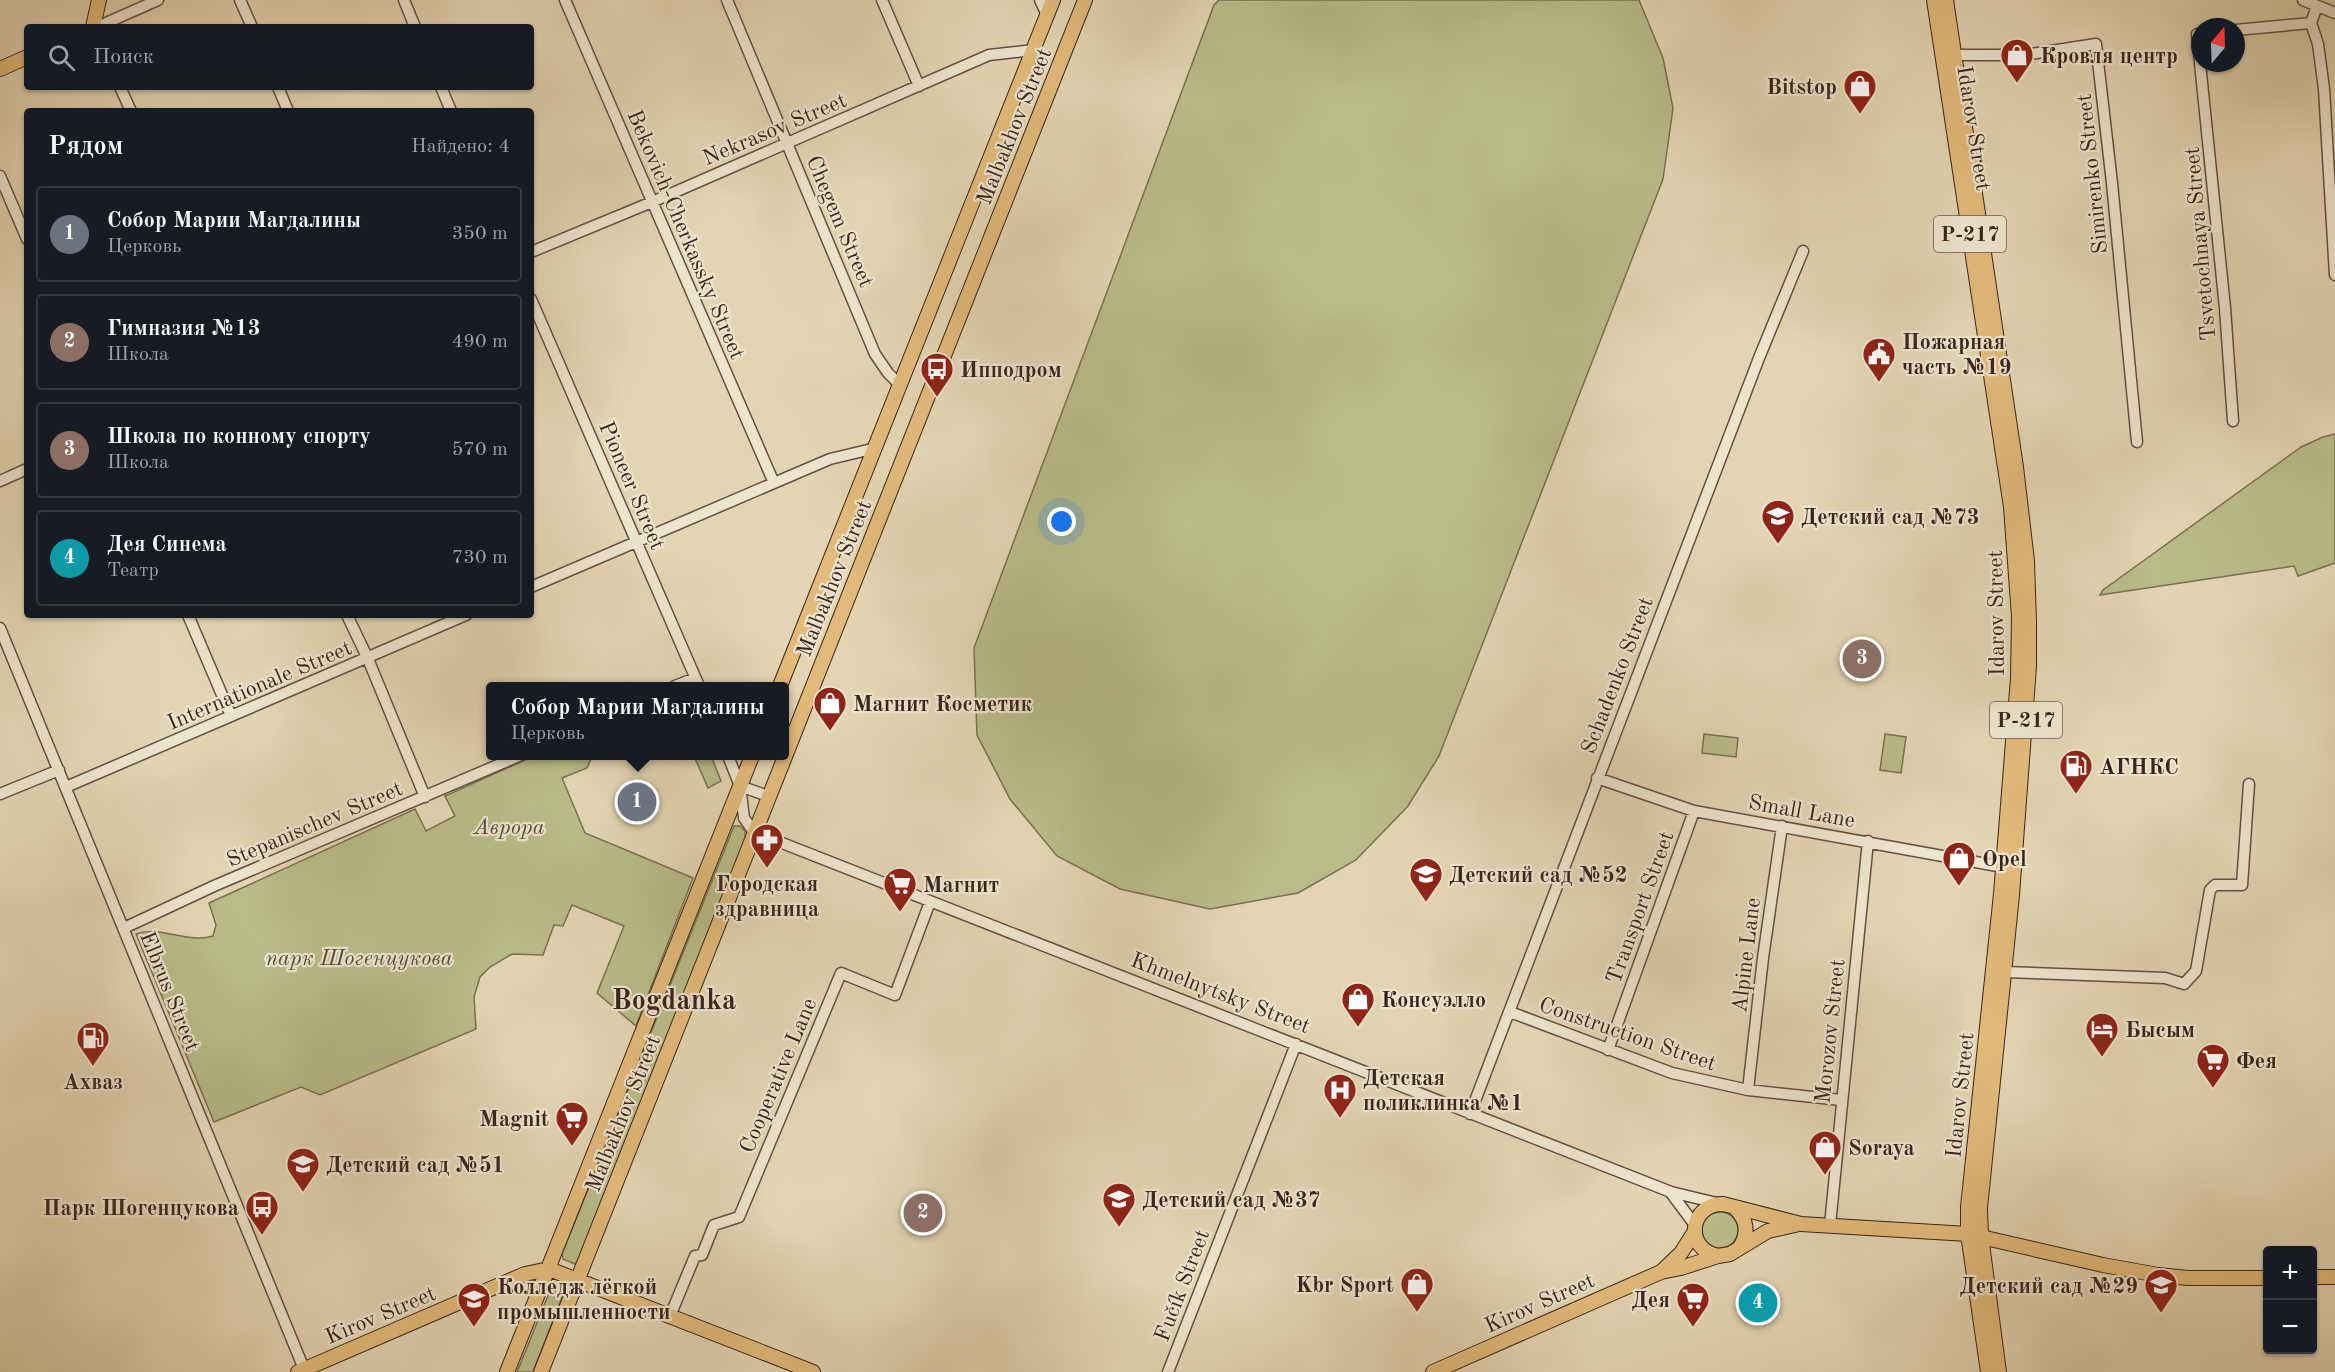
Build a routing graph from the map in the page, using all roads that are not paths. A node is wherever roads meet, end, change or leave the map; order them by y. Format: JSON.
{"nodes":[{"id":1,"x":99,"y":0,"type":"edge"},
{"id":2,"x":158,"y":0,"type":"edge"},
{"id":3,"x":240,"y":0,"type":"edge"},
{"id":4,"x":404,"y":0,"type":"edge"},
{"id":5,"x":565,"y":0,"type":"edge"},
{"id":6,"x":727,"y":0,"type":"edge"},
{"id":7,"x":882,"y":0,"type":"edge"},
{"id":8,"x":1041,"y":0,"type":"edge"},
{"id":9,"x":1053,"y":0,"type":"edge"},
{"id":10,"x":1085,"y":0,"type":"edge"},
{"id":11,"x":1934,"y":0,"type":"edge"},
{"id":12,"x":1946,"y":0,"type":"edge"},
{"id":13,"x":2303,"y":0,"type":"edge"},
{"id":14,"x":2317,"y":6,"type":"junction"},
{"id":15,"x":2335,"y":13,"type":"edge"},
{"id":16,"x":1047,"y":15,"type":"junction"},
{"id":17,"x":2311,"y":23,"type":"junction"},
{"id":18,"x":95,"y":24,"type":"edge"},
{"id":19,"x":102,"y":24,"type":"edge"},
{"id":20,"x":251,"y":24,"type":"edge"},
{"id":21,"x":415,"y":24,"type":"edge"},
{"id":22,"x":2245,"y":29,"type":"edge"},
{"id":23,"x":1034,"y":50,"type":"junction"},
{"id":24,"x":1954,"y":55,"type":"junction"},
{"id":25,"x":24,"y":58,"type":"edge"},
{"id":26,"x":0,"y":69,"type":"edge"},
{"id":27,"x":2201,"y":72,"type":"edge"},
{"id":28,"x":919,"y":86,"type":"junction"},
{"id":29,"x":121,"y":90,"type":"edge"},
{"id":30,"x":279,"y":90,"type":"edge"},
{"id":31,"x":442,"y":90,"type":"edge"},
{"id":32,"x":129,"y":108,"type":"edge"},
{"id":33,"x":287,"y":108,"type":"edge"},
{"id":34,"x":450,"y":108,"type":"edge"},
{"id":35,"x":788,"y":142,"type":"junction"},
{"id":36,"x":0,"y":176,"type":"edge"},
{"id":37,"x":652,"y":202,"type":"junction"},
{"id":38,"x":24,"y":232,"type":"edge"},
{"id":39,"x":534,"y":251,"type":"edge"},
{"id":40,"x":1803,"y":251,"type":"dead end"},
{"id":41,"x":2335,"y":275,"type":"edge"},
{"id":42,"x":534,"y":306,"type":"edge"},
{"id":43,"x":900,"y":385,"type":"junction"},
{"id":44,"x":2233,"y":421,"type":"dead end"},
{"id":45,"x":2137,"y":442,"type":"dead end"},
{"id":46,"x":876,"y":448,"type":"junction"},
{"id":47,"x":24,"y":470,"type":"edge"},
{"id":48,"x":0,"y":481,"type":"edge"},
{"id":49,"x":774,"y":483,"type":"junction"},
{"id":50,"x":637,"y":542,"type":"junction"},
{"id":51,"x":534,"y":586,"type":"edge"},
{"id":52,"x":189,"y":618,"type":"edge"},
{"id":53,"x":348,"y":618,"type":"edge"},
{"id":54,"x":459,"y":618,"type":"edge"},
{"id":55,"x":0,"y":628,"type":"edge"},
{"id":56,"x":368,"y":658,"type":"junction"},
{"id":57,"x":697,"y":682,"type":"edge"},
{"id":58,"x":782,"y":682,"type":"edge"},
{"id":59,"x":231,"y":716,"type":"junction"},
{"id":60,"x":789,"y":743,"type":"edge"},
{"id":61,"x":510,"y":760,"type":"edge"},
{"id":62,"x":730,"y":760,"type":"edge"},
{"id":63,"x":750,"y":760,"type":"edge"},
{"id":64,"x":782,"y":760,"type":"edge"},
{"id":65,"x":59,"y":770,"type":"junction"},
{"id":66,"x":1597,"y":778,"type":"junction"},
{"id":67,"x":2248,"y":784,"type":"dead end"},
{"id":68,"x":740,"y":786,"type":"junction"},
{"id":69,"x":66,"y":787,"type":"junction"},
{"id":70,"x":0,"y":794,"type":"edge"},
{"id":71,"x":768,"y":796,"type":"junction"},
{"id":72,"x":425,"y":797,"type":"junction"},
{"id":73,"x":1694,"y":811,"type":"junction"},
{"id":74,"x":744,"y":818,"type":"junction"},
{"id":75,"x":727,"y":820,"type":"junction"},
{"id":76,"x":1782,"y":826,"type":"junction"},
{"id":77,"x":754,"y":832,"type":"junction"},
{"id":78,"x":1868,"y":842,"type":"junction"},
{"id":79,"x":2003,"y":867,"type":"junction"},
{"id":80,"x":930,"y":902,"type":"junction"},
{"id":81,"x":124,"y":928,"type":"junction"},
{"id":82,"x":2004,"y":972,"type":"junction"},
{"id":83,"x":1509,"y":1012,"type":"junction"},
{"id":84,"x":1296,"y":1044,"type":"junction"},
{"id":85,"x":1608,"y":1050,"type":"junction"},
{"id":86,"x":1748,"y":1090,"type":"junction"},
{"id":87,"x":1841,"y":1100,"type":"junction"},
{"id":88,"x":1470,"y":1114,"type":"junction"},
{"id":89,"x":1671,"y":1192,"type":"junction"},
{"id":90,"x":1729,"y":1206,"type":"junction"},
{"id":91,"x":1801,"y":1224,"type":"junction"},
{"id":92,"x":1830,"y":1226,"type":"junction"},
{"id":93,"x":1695,"y":1228,"type":"junction"},
{"id":94,"x":1975,"y":1235,"type":"junction"},
{"id":95,"x":1740,"y":1247,"type":"junction"},
{"id":96,"x":1718,"y":1256,"type":"junction"},
{"id":97,"x":549,"y":1269,"type":"junction"},
{"id":98,"x":1661,"y":1272,"type":"junction"},
{"id":99,"x":2335,"y":1277,"type":"edge"},
{"id":100,"x":2263,"y":1278,"type":"edge"},
{"id":101,"x":2317,"y":1278,"type":"edge"},
{"id":102,"x":578,"y":1280,"type":"junction"},
{"id":103,"x":670,"y":1316,"type":"junction"},
{"id":104,"x":301,"y":1371,"type":"edge"},
{"id":105,"x":507,"y":1372,"type":"edge"},
{"id":106,"x":541,"y":1372,"type":"edge"},
{"id":107,"x":813,"y":1372,"type":"edge"},
{"id":108,"x":1168,"y":1372,"type":"edge"},
{"id":109,"x":1434,"y":1372,"type":"edge"},
{"id":110,"x":1988,"y":1372,"type":"edge"},
{"id":111,"x":1999,"y":1372,"type":"edge"}],
"edges":[{"from":1,"to":18,"type":"main road"},
{"from":2,"to":19,"type":"street"},
{"from":3,"to":20,"type":"street"},
{"from":4,"to":21,"type":"street"},
{"from":5,"to":37,"type":"street","name":"Bekovich-Cherkassky Street"},
{"from":6,"to":35,"type":"street","name":"Chegem Street"},
{"from":7,"to":28,"type":"street"},
{"from":8,"to":16,"type":"street"},
{"from":9,"to":16,"type":"main road","name":"Malbakhov Street"},
{"from":10,"to":60,"type":"main road","name":"Malbakhov Street"},
{"from":11,"to":79,"type":"main road","name":"Idarov Street","number":"Р-217"},
{"from":12,"to":24,"type":"main road","name":"Idarov Street","number":"Р-217"},
{"from":13,"to":14,"type":"street"},
{"from":14,"to":15,"type":"street"},
{"from":14,"to":17,"type":"street"},
{"from":16,"to":23,"type":"main road","name":"Malbakhov Street"},
{"from":17,"to":22,"type":"street"},
{"from":17,"to":41,"type":"street"},
{"from":23,"to":28,"type":"street","name":"Nekrasov Street"},
{"from":23,"to":43,"type":"main road","name":"Malbakhov Street"},
{"from":24,"to":45,"type":"street","name":"Simirenko Street"},
{"from":24,"to":82,"type":"main road","name":"Idarov Street","number":"Р-217"},
{"from":25,"to":26,"type":"main road"},
{"from":27,"to":44,"type":"street","name":"Tsvetochnaya Street"},
{"from":28,"to":35,"type":"street","name":"Nekrasov Street"},
{"from":29,"to":32,"type":"street"},
{"from":30,"to":33,"type":"street"},
{"from":31,"to":34,"type":"street"},
{"from":35,"to":37,"type":"street","name":"Nekrasov Street"},
{"from":35,"to":43,"type":"street","name":"Chegem Street"},
{"from":36,"to":38,"type":"street"},
{"from":37,"to":39,"type":"street","name":"Nekrasov Street"},
{"from":37,"to":49,"type":"street","name":"Bekovich-Cherkassky Street"},
{"from":40,"to":66,"type":"street","name":"Schadenko Street"},
{"from":42,"to":50,"type":"street","name":"Pioneer Street"},
{"from":43,"to":46,"type":"main road","name":"Malbakhov Street"},
{"from":46,"to":49,"type":"street"},
{"from":46,"to":58,"type":"main road","name":"Malbakhov Street"},
{"from":47,"to":48,"type":"street"},
{"from":49,"to":50,"type":"street"},
{"from":50,"to":51,"type":"street"},
{"from":50,"to":57,"type":"street","name":"Pioneer Street"},
{"from":52,"to":59,"type":"street"},
{"from":53,"to":56,"type":"street"},
{"from":54,"to":56,"type":"street","name":"Internationale Street"},
{"from":55,"to":65,"type":"street","name":"Elbrus Street"},
{"from":56,"to":59,"type":"street","name":"Internationale Street"},
{"from":56,"to":72,"type":"street"},
{"from":59,"to":69,"type":"street","name":"Internationale Street"},
{"from":61,"to":72,"type":"street","name":"Stepanischev Street"},
{"from":62,"to":68,"type":"street"},
{"from":63,"to":68,"type":"main road","name":"Malbakhov Street"},
{"from":64,"to":71,"type":"main road","name":"Malbakhov Street"},
{"from":65,"to":69,"type":"street","name":"Elbrus Street"},
{"from":65,"to":70,"type":"street"},
{"from":66,"to":73,"type":"street","name":"Small Lane"},
{"from":66,"to":83,"type":"street","name":"Schadenko Street"},
{"from":67,"to":82,"type":"street"},
{"from":68,"to":71,"type":"street"},
{"from":68,"to":74,"type":"street"},
{"from":68,"to":75,"type":"main road","name":"Malbakhov Street"},
{"from":69,"to":81,"type":"street","name":"Elbrus Street"},
{"from":71,"to":77,"type":"main road","name":"Malbakhov Street"},
{"from":72,"to":81,"type":"street","name":"Stepanischev Street"},
{"from":73,"to":76,"type":"street","name":"Small Lane"},
{"from":73,"to":85,"type":"street","name":"Transport Street"},
{"from":74,"to":75,"type":"street"},
{"from":74,"to":77,"type":"street"},
{"from":75,"to":97,"type":"main road","name":"Malbakhov Street"},
{"from":76,"to":78,"type":"street","name":"Small Lane"},
{"from":76,"to":86,"type":"street","name":"Alpine Lane"},
{"from":77,"to":80,"type":"street","name":"Khmelnytsky Street"},
{"from":77,"to":102,"type":"main road","name":"Malbakhov Street"},
{"from":78,"to":79,"type":"street","name":"Small Lane"},
{"from":78,"to":87,"type":"street","name":"Morozov Street"},
{"from":79,"to":94,"type":"main road","name":"Idarov Street","number":"Р-217"},
{"from":80,"to":84,"type":"street","name":"Khmelnytsky Street"},
{"from":80,"to":103,"type":"street","name":"Cooperative Lane"},
{"from":81,"to":104,"type":"street","name":"Elbrus Street"},
{"from":82,"to":94,"type":"main road","name":"Idarov Street","number":"Р-217"},
{"from":83,"to":85,"type":"street","name":"Construction Street"},
{"from":83,"to":88,"type":"street","name":"Schadenko Street"},
{"from":84,"to":88,"type":"street","name":"Khmelnytsky Street"},
{"from":84,"to":108,"type":"street","name":"Fučík Street"},
{"from":85,"to":86,"type":"street","name":"Construction Street"},
{"from":86,"to":87,"type":"street","name":"Construction Street"},
{"from":87,"to":92,"type":"street","name":"Morozov Street"},
{"from":88,"to":89,"type":"street","name":"Khmelnytsky Street"},
{"from":89,"to":90,"type":"street","name":"Khmelnytsky Street"},
{"from":89,"to":93,"type":"street"},
{"from":90,"to":91,"type":"main road"},
{"from":90,"to":93,"type":"main road"},
{"from":90,"to":95,"type":"main road"},
{"from":91,"to":92,"type":"main road"},
{"from":91,"to":95,"type":"main road"},
{"from":92,"to":94,"type":"main road"},
{"from":93,"to":96,"type":"main road"},
{"from":93,"to":98,"type":"main road"},
{"from":94,"to":100,"type":"main road"},
{"from":94,"to":110,"type":"main road","name":"Idarov Street","number":"Р-217"},
{"from":94,"to":111,"type":"main road","name":"Idarov Street","number":"Р-217"},
{"from":95,"to":96,"type":"main road"},
{"from":96,"to":98,"type":"main road"},
{"from":97,"to":102,"type":"main road"},
{"from":97,"to":104,"type":"main road","name":"Kirov Street"},
{"from":97,"to":105,"type":"main road","name":"Malbakhov Street"},
{"from":98,"to":109,"type":"main road","name":"Kirov Street"},
{"from":99,"to":101,"type":"main road"},
{"from":102,"to":103,"type":"main road"},
{"from":102,"to":106,"type":"main road","name":"Malbakhov Street"},
{"from":103,"to":107,"type":"main road"}]}
